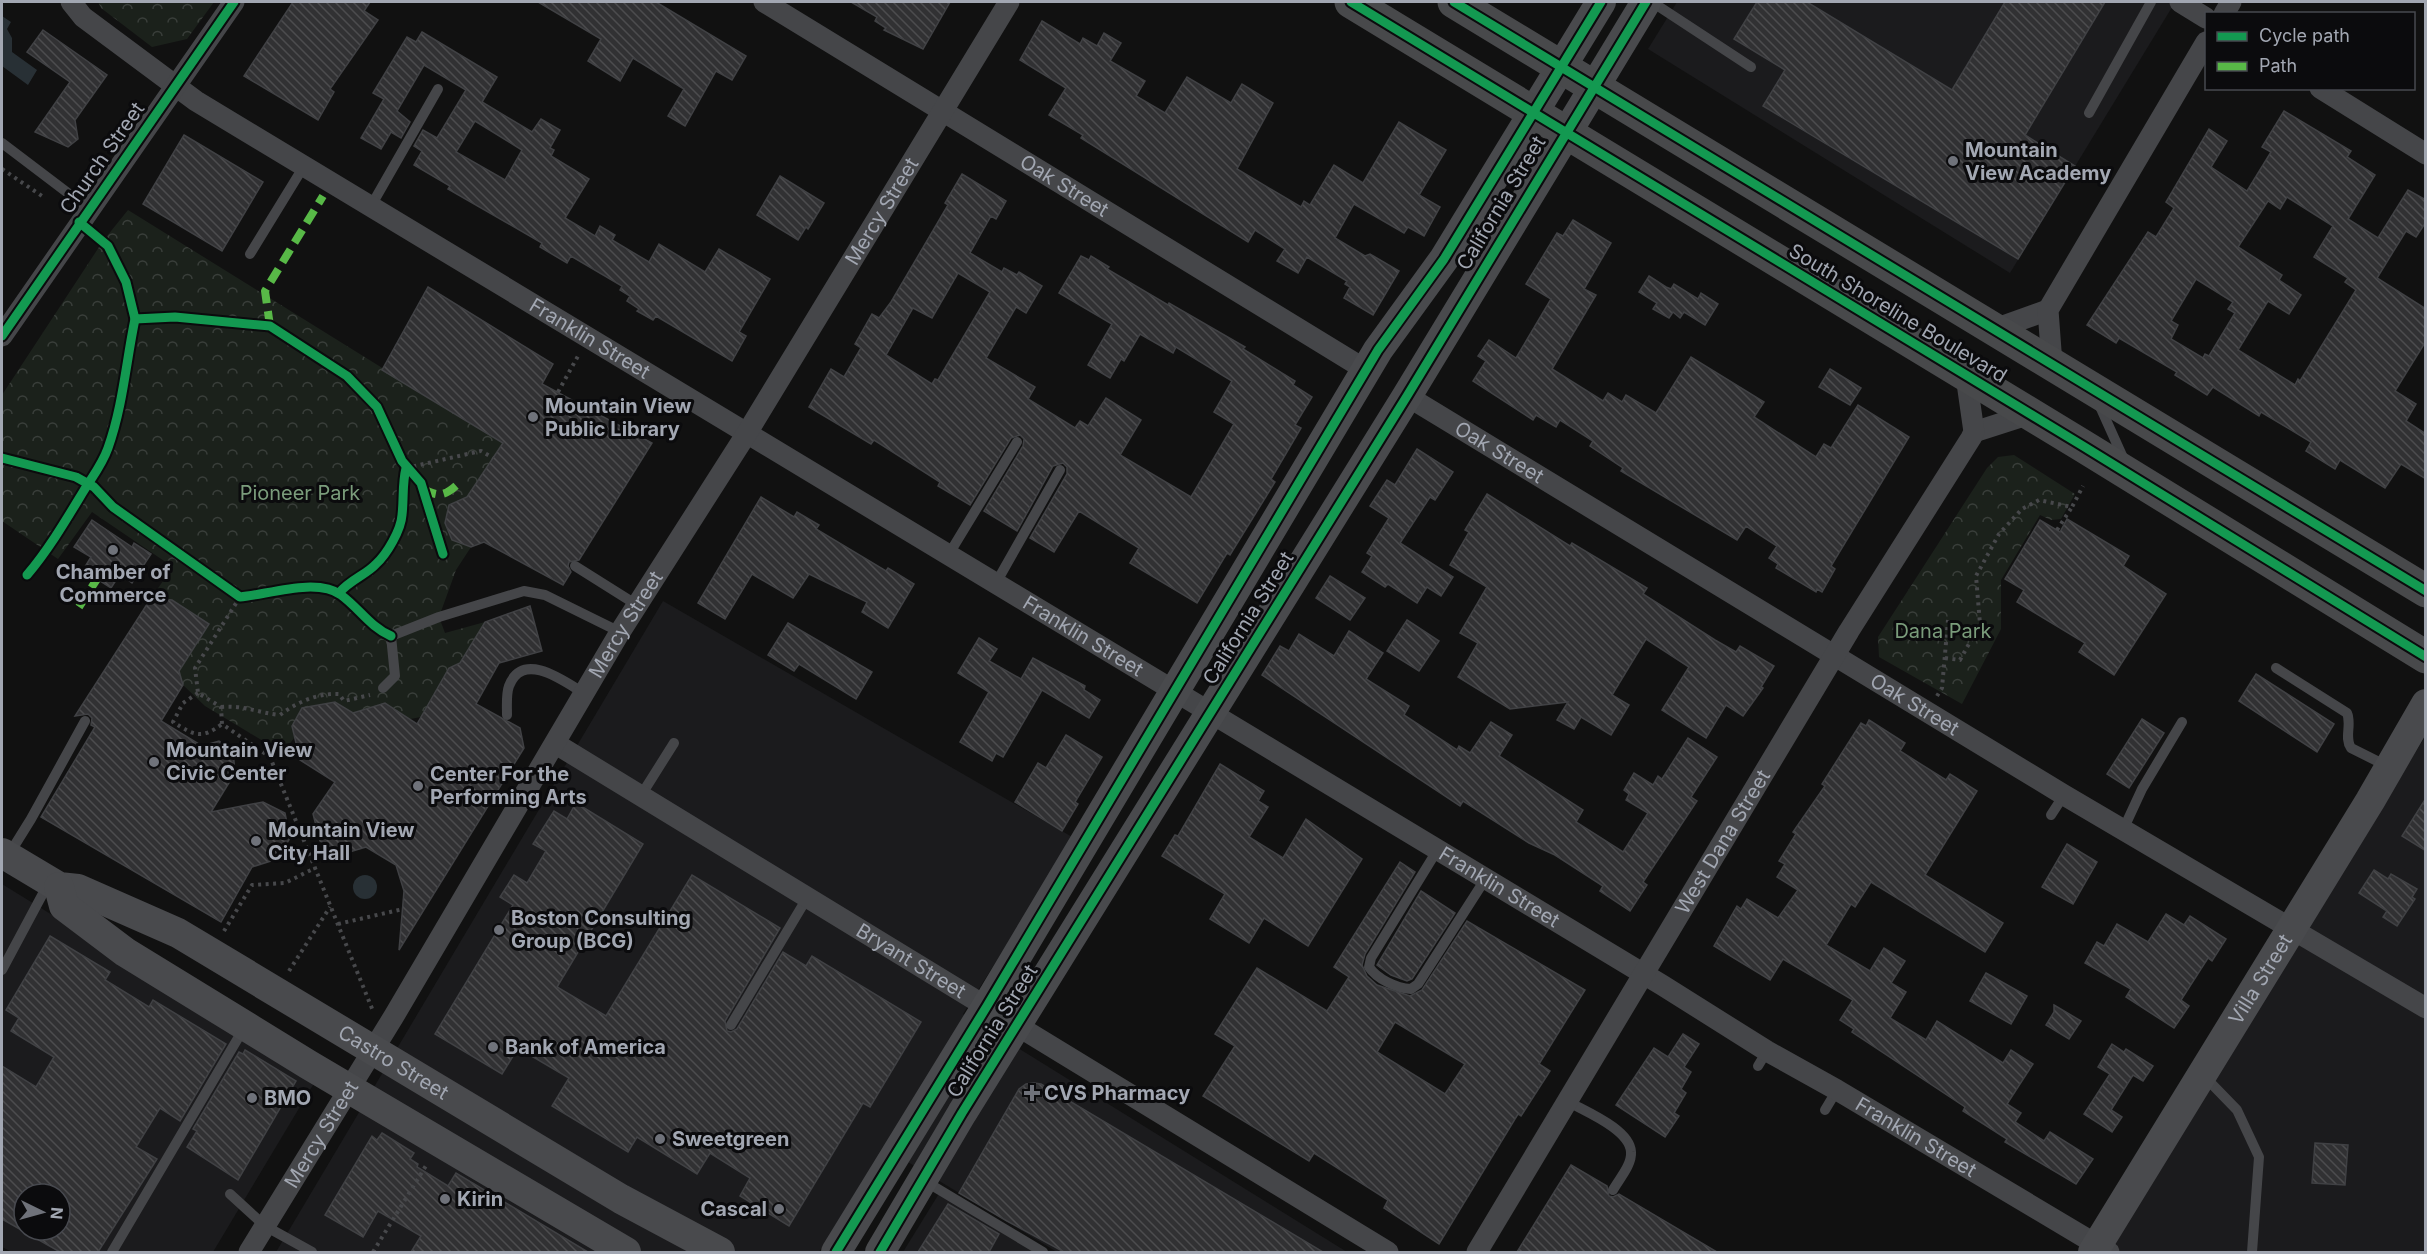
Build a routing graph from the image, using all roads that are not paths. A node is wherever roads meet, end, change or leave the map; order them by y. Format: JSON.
{"nodes":[{"id":1,"x":71,"y":2,"type":"edge"},
{"id":2,"x":234,"y":2,"type":"edge"},
{"id":3,"x":764,"y":2,"type":"edge"},
{"id":4,"x":1009,"y":2,"type":"edge"},
{"id":5,"x":1351,"y":2,"type":"edge"},
{"id":6,"x":1454,"y":2,"type":"edge"},
{"id":7,"x":1600,"y":2,"type":"edge"},
{"id":8,"x":1646,"y":2,"type":"edge"},
{"id":9,"x":1652,"y":2,"type":"edge"},
{"id":10,"x":2151,"y":2,"type":"edge"},
{"id":11,"x":2180,"y":2,"type":"edge"},
{"id":12,"x":2205,"y":17,"type":"edge"},
{"id":13,"x":2205,"y":44,"type":"edge"},
{"id":14,"x":1561,"y":66,"type":"junction"},
{"id":15,"x":1751,"y":67,"type":"dead end"},
{"id":16,"x":1593,"y":86,"type":"junction"},
{"id":17,"x":174,"y":87,"type":"junction"},
{"id":18,"x":438,"y":89,"type":"dead end"},
{"id":19,"x":2323,"y":90,"type":"edge"},
{"id":20,"x":943,"y":110,"type":"junction"},
{"id":21,"x":1532,"y":112,"type":"junction"},
{"id":22,"x":2089,"y":113,"type":"dead end"},
{"id":23,"x":1565,"y":132,"type":"junction"},
{"id":24,"x":2,"y":144,"type":"edge"},
{"id":25,"x":2426,"y":154,"type":"edge"},
{"id":26,"x":304,"y":166,"type":"junction"},
{"id":27,"x":371,"y":206,"type":"junction"},
{"id":28,"x":89,"y":208,"type":"junction"},
{"id":29,"x":250,"y":254,"type":"dead end"},
{"id":30,"x":2048,"y":310,"type":"junction"},
{"id":31,"x":1995,"y":329,"type":"junction"},
{"id":32,"x":2,"y":336,"type":"edge"},
{"id":33,"x":2052,"y":364,"type":"junction"},
{"id":34,"x":1366,"y":370,"type":"junction"},
{"id":35,"x":1966,"y":375,"type":"junction"},
{"id":36,"x":2091,"y":388,"type":"junction"},
{"id":37,"x":1407,"y":396,"type":"junction"},
{"id":38,"x":2030,"y":414,"type":"junction"},
{"id":39,"x":1974,"y":432,"type":"junction"},
{"id":40,"x":747,"y":433,"type":"junction"},
{"id":41,"x":1017,"y":442,"type":"dead end"},
{"id":42,"x":1060,"y":470,"type":"dead end"},
{"id":43,"x":2132,"y":475,"type":"junction"},
{"id":44,"x":949,"y":554,"type":"junction"},
{"id":45,"x":575,"y":566,"type":"dead end"},
{"id":46,"x":996,"y":583,"type":"junction"},
{"id":47,"x":2426,"y":591,"type":"edge"},
{"id":48,"x":637,"y":605,"type":"junction"},
{"id":49,"x":620,"y":632,"type":"junction"},
{"id":50,"x":1834,"y":656,"type":"junction"},
{"id":51,"x":2426,"y":657,"type":"edge"},
{"id":52,"x":2276,"y":668,"type":"dead end"},
{"id":53,"x":383,"y":688,"type":"road end"},
{"id":54,"x":1175,"y":691,"type":"junction"},
{"id":55,"x":585,"y":694,"type":"junction"},
{"id":56,"x":2426,"y":704,"type":"edge"},
{"id":57,"x":1211,"y":712,"type":"junction"},
{"id":58,"x":507,"y":715,"type":"dead end"},
{"id":59,"x":85,"y":722,"type":"dead end"},
{"id":60,"x":2182,"y":722,"type":"dead end"},
{"id":61,"x":674,"y":743,"type":"dead end"},
{"id":62,"x":556,"y":744,"type":"junction"},
{"id":63,"x":2390,"y":768,"type":"junction"},
{"id":64,"x":2064,"y":795,"type":"junction"},
{"id":65,"x":640,"y":797,"type":"junction"},
{"id":66,"x":2051,"y":815,"type":"dead end"},
{"id":67,"x":2123,"y":830,"type":"junction"},
{"id":68,"x":1438,"y":849,"type":"junction"},
{"id":69,"x":4,"y":854,"type":"edge"},
{"id":70,"x":1486,"y":878,"type":"junction"},
{"id":71,"x":54,"y":884,"type":"junction"},
{"id":72,"x":807,"y":898,"type":"junction"},
{"id":73,"x":2291,"y":928,"type":"junction"},
{"id":74,"x":2,"y":970,"type":"edge"},
{"id":75,"x":1643,"y":974,"type":"junction"},
{"id":76,"x":987,"y":1006,"type":"junction"},
{"id":77,"x":2426,"y":1008,"type":"edge"},
{"id":78,"x":245,"y":1025,"type":"junction"},
{"id":79,"x":731,"y":1025,"type":"dead end"},
{"id":80,"x":1018,"y":1026,"type":"junction"},
{"id":81,"x":378,"y":1043,"type":"junction"},
{"id":82,"x":2202,"y":1073,"type":"junction"},
{"id":83,"x":351,"y":1089,"type":"junction"},
{"id":84,"x":1837,"y":1090,"type":"junction"},
{"id":85,"x":1566,"y":1101,"type":"junction"},
{"id":86,"x":1825,"y":1110,"type":"dead end"},
{"id":87,"x":922,"y":1179,"type":"junction"},
{"id":88,"x":1613,"y":1190,"type":"dead end"},
{"id":89,"x":230,"y":1194,"type":"dead end"},
{"id":90,"x":265,"y":1227,"type":"junction"},
{"id":91,"x":2099,"y":1250,"type":"edge"},
{"id":92,"x":112,"y":1252,"type":"edge"},
{"id":93,"x":249,"y":1252,"type":"edge"},
{"id":94,"x":312,"y":1252,"type":"edge"},
{"id":95,"x":626,"y":1252,"type":"edge"},
{"id":96,"x":720,"y":1252,"type":"edge"},
{"id":97,"x":836,"y":1252,"type":"edge"},
{"id":98,"x":879,"y":1252,"type":"edge"},
{"id":99,"x":1043,"y":1252,"type":"edge"},
{"id":100,"x":1388,"y":1252,"type":"edge"},
{"id":101,"x":1477,"y":1252,"type":"edge"},
{"id":102,"x":2252,"y":1252,"type":"edge"}],
"edges":[{"from":1,"to":17,"type":"street","name":"Franklin Street"},
{"from":2,"to":17,"type":"street","name":"Church Street"},
{"from":3,"to":20,"type":"street","name":"Oak Street"},
{"from":4,"to":20,"type":"street","name":"Mercy Street"},
{"from":5,"to":21,"type":"main road","name":"South Shoreline Boulevard"},
{"from":6,"to":14,"type":"main road","name":"South Shoreline Boulevard"},
{"from":7,"to":14,"type":"main road","name":"California Street"},
{"from":8,"to":16,"type":"main road","name":"California Street"},
{"from":9,"to":15,"type":"lane"},
{"from":10,"to":22,"type":"lane"},
{"from":11,"to":12,"type":"street"},
{"from":13,"to":30,"type":"street"},
{"from":14,"to":16,"type":"main road","name":"South Shoreline Boulevard"},
{"from":14,"to":21,"type":"main road","name":"California Street"},
{"from":16,"to":23,"type":"main road","name":"California Street"},
{"from":16,"to":31,"type":"main road","name":"South Shoreline Boulevard"},
{"from":17,"to":26,"type":"street","name":"Franklin Street"},
{"from":17,"to":28,"type":"street","name":"Church Street"},
{"from":18,"to":27,"type":"lane"},
{"from":19,"to":25,"type":"street"},
{"from":20,"to":34,"type":"street","name":"Oak Street"},
{"from":20,"to":40,"type":"street","name":"Mercy Street"},
{"from":21,"to":23,"type":"main road","name":"South Shoreline Boulevard"},
{"from":21,"to":34,"type":"main road","name":"California Street"},
{"from":23,"to":35,"type":"main road","name":"South Shoreline Boulevard"},
{"from":23,"to":37,"type":"main road","name":"California Street"},
{"from":24,"to":28,"type":"lane"},
{"from":26,"to":27,"type":"street","name":"Franklin Street"},
{"from":26,"to":29,"type":"lane"},
{"from":27,"to":40,"type":"street","name":"Franklin Street"},
{"from":28,"to":32,"type":"street","name":"Church Street"},
{"from":30,"to":31,"type":"street"},
{"from":30,"to":33,"type":"street"},
{"from":31,"to":33,"type":"main road","name":"South Shoreline Boulevard"},
{"from":33,"to":36,"type":"main road","name":"South Shoreline Boulevard"},
{"from":34,"to":54,"type":"main road","name":"California Street"},
{"from":35,"to":38,"type":"main road","name":"South Shoreline Boulevard"},
{"from":35,"to":39,"type":"street"},
{"from":36,"to":43,"type":"lane"},
{"from":36,"to":47,"type":"main road","name":"South Shoreline Boulevard"},
{"from":37,"to":50,"type":"street","name":"Oak Street"},
{"from":37,"to":57,"type":"main road","name":"California Street"},
{"from":38,"to":39,"type":"street"},
{"from":38,"to":43,"type":"main road","name":"South Shoreline Boulevard"},
{"from":39,"to":50,"type":"street","name":"West Dana Street"},
{"from":40,"to":44,"type":"street","name":"Franklin Street"},
{"from":40,"to":48,"type":"street","name":"Mercy Street"},
{"from":41,"to":44,"type":"lane"},
{"from":42,"to":46,"type":"lane"},
{"from":43,"to":51,"type":"main road","name":"South Shoreline Boulevard"},
{"from":44,"to":46,"type":"street","name":"Franklin Street"},
{"from":45,"to":48,"type":"lane"},
{"from":46,"to":54,"type":"street","name":"Franklin Street"},
{"from":48,"to":49,"type":"street","name":"Mercy Street"},
{"from":49,"to":53,"type":"lane"},
{"from":49,"to":55,"type":"street","name":"Mercy Street"},
{"from":50,"to":64,"type":"street","name":"Oak Street"},
{"from":50,"to":75,"type":"street","name":"West Dana Street"},
{"from":52,"to":63,"type":"lane"},
{"from":54,"to":57,"type":"street","name":"Franklin Street"},
{"from":54,"to":76,"type":"main road","name":"California Street"},
{"from":55,"to":58,"type":"lane"},
{"from":55,"to":62,"type":"street","name":"Mercy Street"},
{"from":56,"to":63,"type":"main road","name":"Villa Street"},
{"from":57,"to":68,"type":"street","name":"Franklin Street"},
{"from":57,"to":80,"type":"main road","name":"California Street"},
{"from":59,"to":69,"type":"lane"},
{"from":60,"to":67,"type":"lane"},
{"from":61,"to":65,"type":"lane"},
{"from":62,"to":65,"type":"street","name":"Bryant Street"},
{"from":62,"to":81,"type":"street","name":"Mercy Street"},
{"from":63,"to":73,"type":"main road","name":"Villa Street"},
{"from":64,"to":66,"type":"lane"},
{"from":64,"to":67,"type":"street","name":"Oak Street"},
{"from":65,"to":72,"type":"street","name":"Bryant Street"},
{"from":67,"to":73,"type":"street","name":"Oak Street"},
{"from":68,"to":70,"type":"street","name":"Franklin Street"},
{"from":68,"to":70,"type":"lane"},
{"from":69,"to":71,"type":"main road","name":"Castro Street"},
{"from":70,"to":75,"type":"street","name":"Franklin Street"},
{"from":71,"to":74,"type":"lane"},
{"from":71,"to":78,"type":"main road"},
{"from":71,"to":81,"type":"main road","name":"Castro Street"},
{"from":72,"to":76,"type":"street","name":"Bryant Street"},
{"from":72,"to":79,"type":"lane"},
{"from":73,"to":77,"type":"street","name":"Oak Street"},
{"from":73,"to":82,"type":"main road","name":"Villa Street"},
{"from":75,"to":84,"type":"street","name":"Franklin Street"},
{"from":75,"to":85,"type":"street","name":"West Dana Street"},
{"from":76,"to":80,"type":"street","name":"Bryant Street"},
{"from":76,"to":97,"type":"main road","name":"California Street"},
{"from":78,"to":83,"type":"main road"},
{"from":78,"to":92,"type":"lane"},
{"from":80,"to":87,"type":"main road","name":"California Street"},
{"from":80,"to":100,"type":"street","name":"Bryant Street"},
{"from":81,"to":83,"type":"street","name":"Mercy Street"},
{"from":81,"to":96,"type":"main road","name":"Castro Street"},
{"from":82,"to":91,"type":"main road","name":"Villa Street"},
{"from":82,"to":102,"type":"lane"},
{"from":83,"to":90,"type":"street","name":"Mercy Street"},
{"from":83,"to":95,"type":"main road"},
{"from":84,"to":86,"type":"lane"},
{"from":84,"to":91,"type":"street","name":"Franklin Street"},
{"from":85,"to":88,"type":"lane"},
{"from":85,"to":101,"type":"street","name":"West Dana Street"},
{"from":87,"to":98,"type":"main road","name":"California Street"},
{"from":87,"to":99,"type":"lane"},
{"from":89,"to":90,"type":"lane"},
{"from":90,"to":93,"type":"street","name":"Mercy Street"},
{"from":90,"to":94,"type":"lane"}]}
